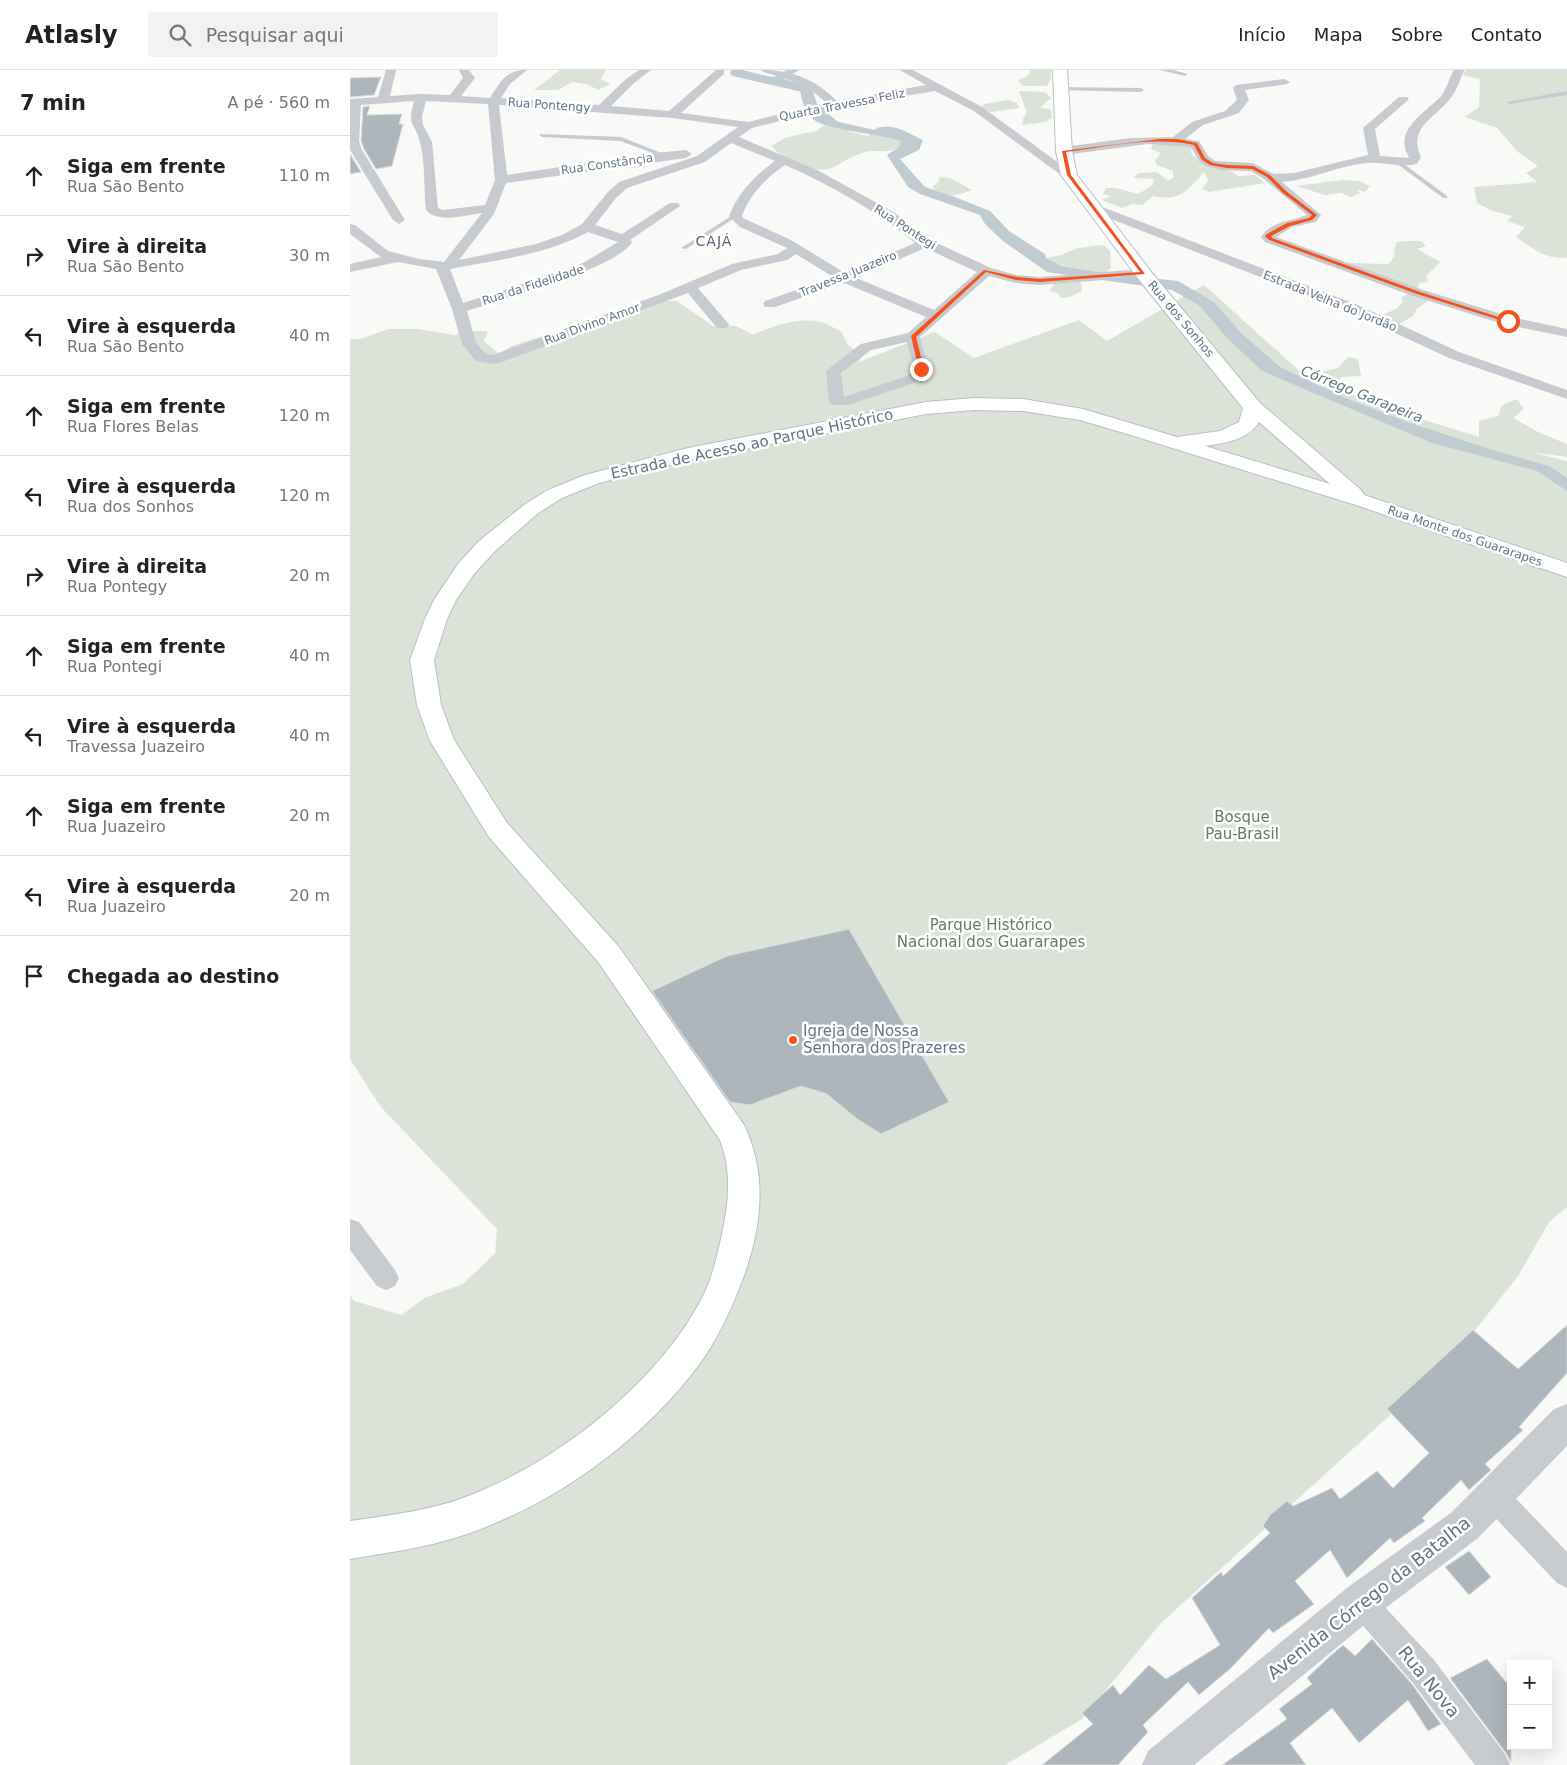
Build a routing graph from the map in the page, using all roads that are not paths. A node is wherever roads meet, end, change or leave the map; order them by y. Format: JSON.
{"nodes":[{"id":1,"x":391,"y":70,"type":"edge"},
{"id":2,"x":464,"y":70,"type":"edge"},
{"id":3,"x":522,"y":70,"type":"edge"},
{"id":4,"x":646,"y":70,"type":"edge"},
{"id":5,"x":905,"y":70,"type":"edge"},
{"id":6,"x":1060,"y":70,"type":"edge"},
{"id":7,"x":1163,"y":70,"type":"edge"},
{"id":8,"x":1459,"y":70,"type":"edge"},
{"id":9,"x":769,"y":71,"type":"edge"},
{"id":10,"x":720,"y":72,"type":"dead end"},
{"id":11,"x":1185,"y":74,"type":"dead end"},
{"id":12,"x":1284,"y":82,"type":"dead end"},
{"id":13,"x":936,"y":87,"type":"junction"},
{"id":14,"x":1060,"y":88,"type":"junction"},
{"id":15,"x":1141,"y":90,"type":"dead end"},
{"id":16,"x":1567,"y":93,"type":"edge"},
{"id":17,"x":421,"y":98,"type":"junction"},
{"id":18,"x":383,"y":99,"type":"junction"},
{"id":19,"x":453,"y":99,"type":"junction"},
{"id":20,"x":1403,"y":99,"type":"dead end"},
{"id":21,"x":493,"y":101,"type":"junction"},
{"id":22,"x":353,"y":102,"type":"edge"},
{"id":23,"x":1509,"y":102,"type":"dead end"},
{"id":24,"x":829,"y":106,"type":"junction"},
{"id":25,"x":601,"y":109,"type":"junction"},
{"id":26,"x":672,"y":115,"type":"junction"},
{"id":27,"x":748,"y":125,"type":"junction"},
{"id":28,"x":542,"y":135,"type":"dead end"},
{"id":29,"x":731,"y":138,"type":"junction"},
{"id":30,"x":1177,"y":140,"type":"junction"},
{"id":31,"x":1064,"y":151,"type":"junction"},
{"id":32,"x":713,"y":152,"type":"junction"},
{"id":33,"x":666,"y":156,"type":"junction"},
{"id":34,"x":1375,"y":159,"type":"junction"},
{"id":35,"x":783,"y":161,"type":"junction"},
{"id":36,"x":1398,"y":162,"type":"junction"},
{"id":37,"x":1069,"y":175,"type":"junction"},
{"id":38,"x":1268,"y":176,"type":"junction"},
{"id":39,"x":501,"y":180,"type":"junction"},
{"id":40,"x":1445,"y":197,"type":"dead end"},
{"id":41,"x":674,"y":206,"type":"dead end"},
{"id":42,"x":1092,"y":207,"type":"junction"},
{"id":43,"x":490,"y":208,"type":"junction"},
{"id":44,"x":734,"y":216,"type":"junction"},
{"id":45,"x":399,"y":220,"type":"dead end"},
{"id":46,"x":588,"y":227,"type":"junction"},
{"id":47,"x":350,"y":228,"type":"edge"},
{"id":48,"x":623,"y":239,"type":"junction"},
{"id":49,"x":926,"y":243,"type":"junction"},
{"id":50,"x":793,"y":246,"type":"junction"},
{"id":51,"x":684,"y":248,"type":"dead end"},
{"id":52,"x":397,"y":258,"type":"junction"},
{"id":53,"x":444,"y":266,"type":"junction"},
{"id":54,"x":350,"y":268,"type":"edge"},
{"id":55,"x":986,"y":271,"type":"junction"},
{"id":56,"x":1140,"y":275,"type":"junction"},
{"id":57,"x":844,"y":278,"type":"junction"},
{"id":58,"x":690,"y":287,"type":"junction"},
{"id":59,"x":770,"y":304,"type":"dead end"},
{"id":60,"x":459,"y":309,"type":"junction"},
{"id":61,"x":936,"y":316,"type":"junction"},
{"id":62,"x":722,"y":325,"type":"dead end"},
{"id":63,"x":1567,"y":333,"type":"edge"},
{"id":64,"x":913,"y":336,"type":"junction"},
{"id":65,"x":1567,"y":395,"type":"edge"},
{"id":66,"x":1254,"y":407,"type":"junction"},
{"id":67,"x":1171,"y":442,"type":"junction"},
{"id":68,"x":1363,"y":501,"type":"junction"},
{"id":69,"x":1567,"y":570,"type":"edge"},
{"id":70,"x":350,"y":1230,"type":"edge"},
{"id":71,"x":386,"y":1278,"type":"dead end"},
{"id":72,"x":1567,"y":1421,"type":"edge"},
{"id":73,"x":1494,"y":1497,"type":"junction"},
{"id":74,"x":350,"y":1540,"type":"edge"},
{"id":75,"x":1567,"y":1573,"type":"edge"},
{"id":76,"x":1361,"y":1602,"type":"junction"},
{"id":77,"x":1162,"y":1765,"type":"edge"},
{"id":78,"x":1494,"y":1765,"type":"edge"}],
"edges":[{"from":1,"to":18,"type":"street"},
{"from":2,"to":19,"type":"street"},
{"from":3,"to":21,"type":"street"},
{"from":4,"to":25,"type":"street"},
{"from":5,"to":13,"type":"street"},
{"from":6,"to":14,"type":"main road","name":"Rua dos Sonhos"},
{"from":7,"to":11,"type":"lane"},
{"from":8,"to":36,"type":"street"},
{"from":9,"to":24,"type":"street"},
{"from":10,"to":26,"type":"street"},
{"from":12,"to":30,"type":"street"},
{"from":13,"to":24,"type":"street","name":"Quarta Travessa Feliz"},
{"from":13,"to":37,"type":"street"},
{"from":14,"to":15,"type":"lane"},
{"from":14,"to":31,"type":"main road","name":"Rua dos Sonhos"},
{"from":16,"to":23,"type":"lane"},
{"from":17,"to":18,"type":"street","name":"Rua Pontengy"},
{"from":17,"to":19,"type":"street","name":"Rua Pontengy"},
{"from":17,"to":43,"type":"street"},
{"from":18,"to":22,"type":"street","name":"Rua Pontengy"},
{"from":19,"to":21,"type":"street","name":"Rua Pontengy"},
{"from":20,"to":34,"type":"street"},
{"from":21,"to":25,"type":"street","name":"Rua Pontengy"},
{"from":21,"to":39,"type":"street"},
{"from":22,"to":45,"type":"street"},
{"from":24,"to":27,"type":"street","name":"Quarta Travessa Feliz"},
{"from":25,"to":26,"type":"street","name":"Rua Pontengy"},
{"from":26,"to":27,"type":"street","name":"Rua Pontengy"},
{"from":27,"to":29,"type":"street"},
{"from":28,"to":33,"type":"lane"},
{"from":29,"to":32,"type":"street"},
{"from":29,"to":35,"type":"street","name":"Rua Pontegi"},
{"from":30,"to":31,"type":"street"},
{"from":30,"to":38,"type":"street"},
{"from":31,"to":37,"type":"main road","name":"Rua dos Sonhos"},
{"from":32,"to":33,"type":"street","name":"Rua Constânçia"},
{"from":32,"to":46,"type":"street"},
{"from":33,"to":39,"type":"street","name":"Rua Constânçia"},
{"from":34,"to":36,"type":"street"},
{"from":34,"to":38,"type":"street"},
{"from":35,"to":44,"type":"street"},
{"from":35,"to":49,"type":"street","name":"Rua Pontegi"},
{"from":36,"to":40,"type":"lane"},
{"from":37,"to":42,"type":"main road","name":"Rua dos Sonhos"},
{"from":38,"to":63,"type":"street"},
{"from":39,"to":43,"type":"street"},
{"from":41,"to":48,"type":"street","name":"Rua da Fidelidade"},
{"from":42,"to":56,"type":"main road","name":"Rua dos Sonhos"},
{"from":42,"to":65,"type":"street","name":"Estrada Velha do Jordão"},
{"from":43,"to":53,"type":"street"},
{"from":44,"to":50,"type":"street"},
{"from":44,"to":51,"type":"lane"},
{"from":46,"to":48,"type":"street"},
{"from":46,"to":53,"type":"street"},
{"from":47,"to":52,"type":"street"},
{"from":48,"to":60,"type":"street","name":"Rua da Fidelidade"},
{"from":49,"to":55,"type":"street","name":"Rua Pontegi"},
{"from":49,"to":57,"type":"street","name":"Travessa Juazeiro"},
{"from":50,"to":57,"type":"street"},
{"from":50,"to":58,"type":"street","name":"Rua Divino Amor"},
{"from":52,"to":53,"type":"street"},
{"from":52,"to":54,"type":"street"},
{"from":53,"to":60,"type":"street"},
{"from":55,"to":56,"type":"street","name":"Rua Pontegi"},
{"from":55,"to":61,"type":"street"},
{"from":56,"to":66,"type":"main road","name":"Rua dos Sonhos"},
{"from":57,"to":59,"type":"street","name":"Travessa Juazeiro"},
{"from":57,"to":61,"type":"street"},
{"from":58,"to":60,"type":"street","name":"Rua Divino Amor"},
{"from":58,"to":62,"type":"street"},
{"from":61,"to":64,"type":"street"},
{"from":64,"to":64,"type":"street"},
{"from":66,"to":67,"type":"main road","name":"Estrada de Acesso ao Parque Histórico"},
{"from":66,"to":68,"type":"main road","name":"Rua dos Sonhos"},
{"from":67,"to":68,"type":"main road","name":"Estrada de Acesso ao Parque Histórico"},
{"from":67,"to":74,"type":"main road","name":"Estrada de Acesso ao Parque Histórico"},
{"from":68,"to":69,"type":"main road","name":"Rua Monte dos Guararapes"},
{"from":70,"to":71,"type":"street"},
{"from":72,"to":73,"type":"street","name":"Avenida Córrego da Batalha"},
{"from":73,"to":75,"type":"street"},
{"from":73,"to":76,"type":"street","name":"Avenida Córrego da Batalha"},
{"from":76,"to":77,"type":"street","name":"Avenida Córrego da Batalha"},
{"from":76,"to":78,"type":"street","name":"Rua Nova"}]}
